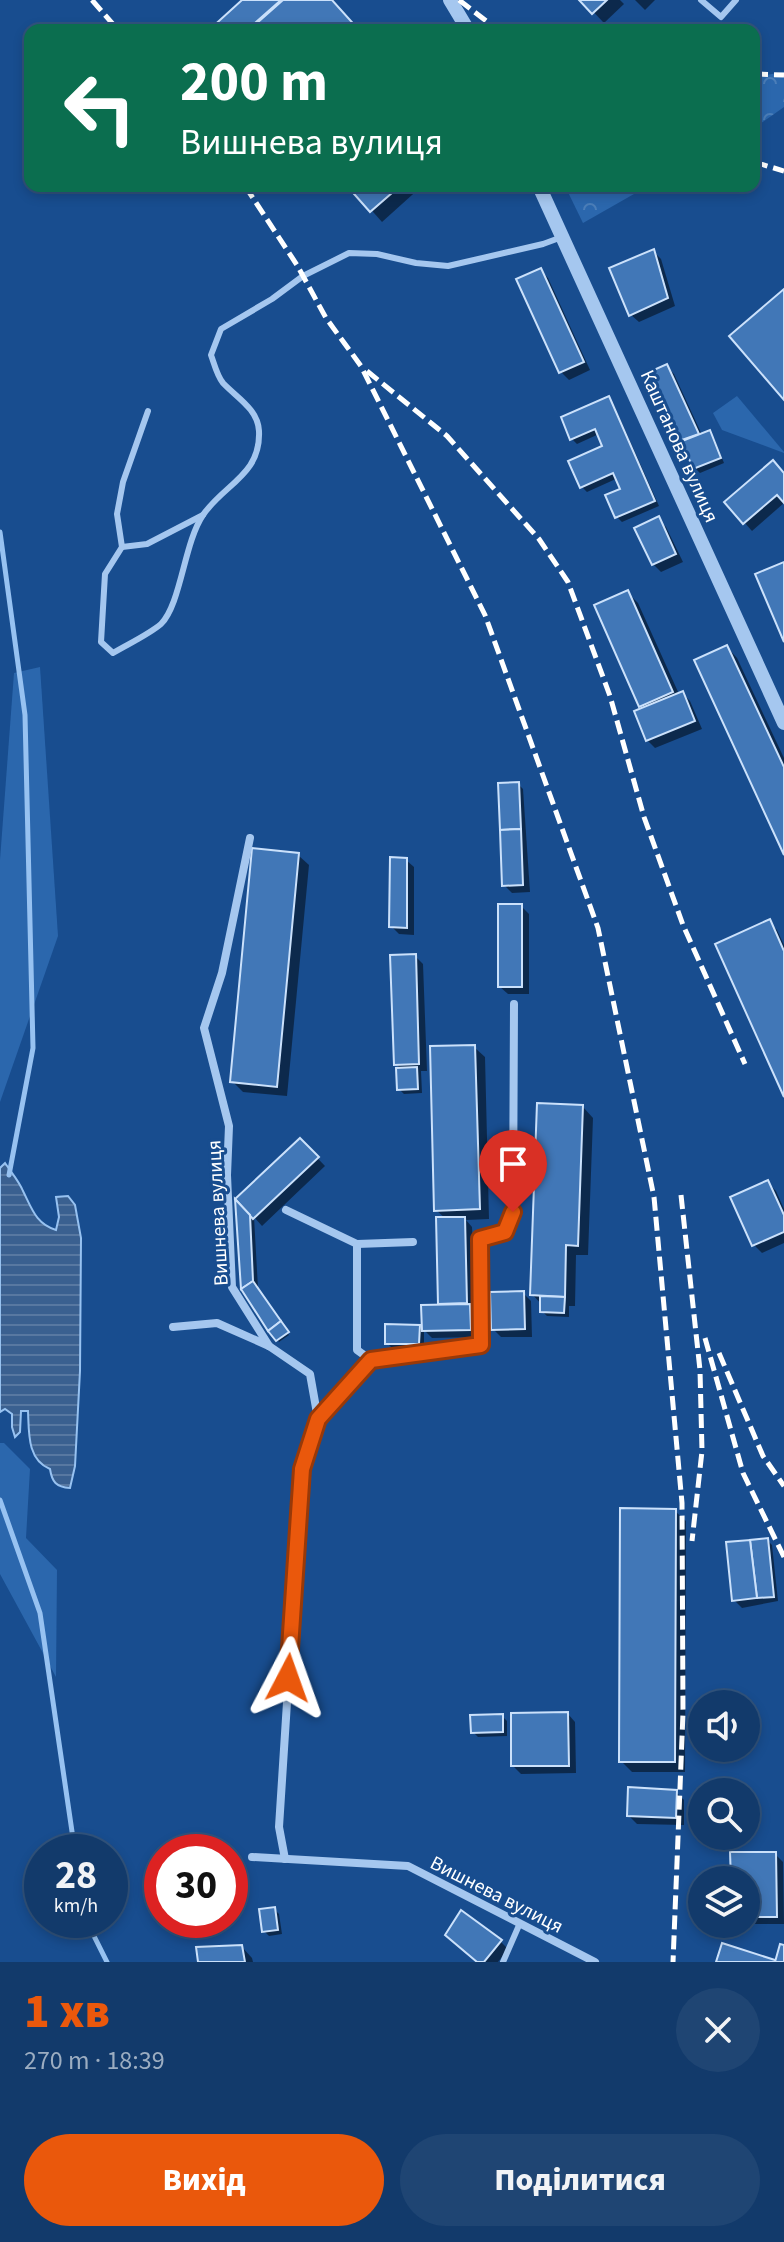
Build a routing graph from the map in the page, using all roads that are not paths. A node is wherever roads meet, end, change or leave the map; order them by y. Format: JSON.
{"nodes":[{"id":1,"x":450,"y":0,"type":"edge"},
{"id":2,"x":701,"y":0,"type":"edge"},
{"id":3,"x":736,"y":0,"type":"edge"},
{"id":4,"x":464,"y":24,"type":"edge"},
{"id":5,"x":542,"y":192,"type":"edge"},
{"id":6,"x":562,"y":237,"type":"junction"},
{"id":7,"x":148,"y":411,"type":"dead end"},
{"id":8,"x":203,"y":514,"type":"junction"},
{"id":9,"x":122,"y":547,"type":"junction"},
{"id":10,"x":784,"y":723,"type":"edge"},
{"id":11,"x":250,"y":838,"type":"dead end"},
{"id":12,"x":514,"y":1004,"type":"dead end"},
{"id":13,"x":286,"y":1210,"type":"dead end"},
{"id":14,"x":413,"y":1242,"type":"dead end"},
{"id":15,"x":357,"y":1244,"type":"junction"},
{"id":16,"x":173,"y":1327,"type":"dead end"},
{"id":17,"x":269,"y":1346,"type":"junction"},
{"id":18,"x":371,"y":1360,"type":"junction"},
{"id":19,"x":318,"y":1419,"type":"junction"},
{"id":20,"x":252,"y":1857,"type":"dead end"},
{"id":21,"x":285,"y":1859,"type":"junction"},
{"id":22,"x":520,"y":1923,"type":"junction"},
{"id":23,"x":503,"y":1962,"type":"edge"},
{"id":24,"x":595,"y":1962,"type":"edge"}],
"edges":[{"from":1,"to":4,"type":"street"},
{"from":2,"to":3,"type":"lane"},
{"from":5,"to":6,"type":"street","name":"Каштанова вулиця"},
{"from":6,"to":8,"type":"lane"},
{"from":6,"to":10,"type":"street","name":"Каштанова вулиця"},
{"from":7,"to":9,"type":"lane"},
{"from":8,"to":9,"type":"lane"},
{"from":8,"to":9,"type":"lane"},
{"from":11,"to":17,"type":"street","name":"Вишнева вулиця"},
{"from":12,"to":18,"type":"street"},
{"from":13,"to":15,"type":"street"},
{"from":14,"to":15,"type":"street"},
{"from":15,"to":18,"type":"street"},
{"from":16,"to":17,"type":"street","name":"Вишнева вулиця"},
{"from":17,"to":19,"type":"street","name":"Вишнева вулиця"},
{"from":18,"to":19,"type":"street","name":"Вишнева вулиця"},
{"from":19,"to":21,"type":"street","name":"Вишнева вулиця"},
{"from":20,"to":21,"type":"street","name":"Вишнева вулиця"},
{"from":21,"to":22,"type":"street","name":"Вишнева вулиця"},
{"from":22,"to":23,"type":"lane"},
{"from":22,"to":24,"type":"street","name":"Вишнева вулиця"}]}
